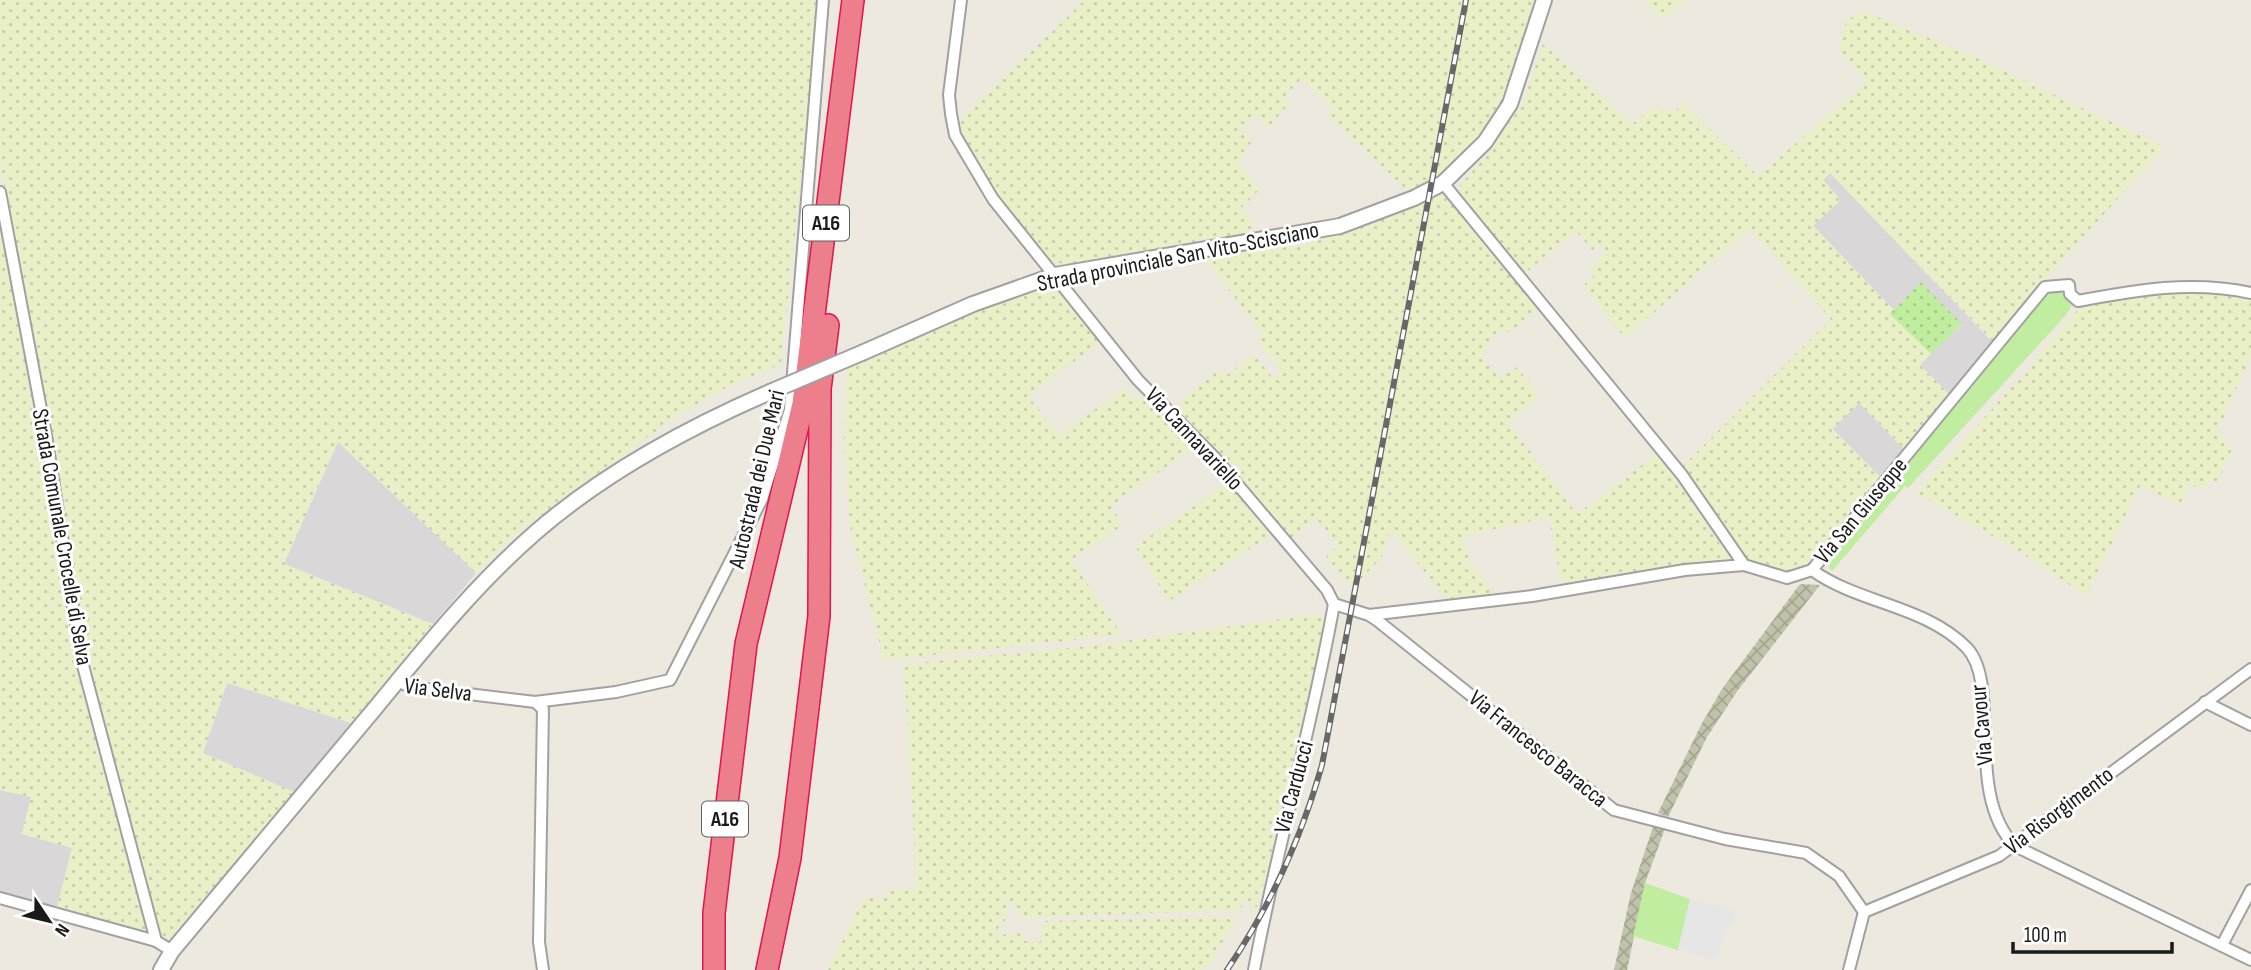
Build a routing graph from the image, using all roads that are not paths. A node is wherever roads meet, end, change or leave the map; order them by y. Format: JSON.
{"nodes":[{"id":1,"x":823,"y":0,"type":"edge"},
{"id":2,"x":853,"y":0,"type":"edge"},
{"id":3,"x":867,"y":0,"type":"edge"},
{"id":4,"x":961,"y":0,"type":"edge"},
{"id":5,"x":1544,"y":0,"type":"edge"},
{"id":6,"x":1443,"y":183,"type":"junction"},
{"id":7,"x":0,"y":192,"type":"edge"},
{"id":8,"x":1055,"y":275,"type":"junction"},
{"id":9,"x":2251,"y":293,"type":"edge"},
{"id":10,"x":1744,"y":565,"type":"junction"},
{"id":11,"x":1812,"y":570,"type":"junction"},
{"id":12,"x":1334,"y":604,"type":"junction"},
{"id":13,"x":1369,"y":615,"type":"junction"},
{"id":14,"x":2251,"y":669,"type":"edge"},
{"id":15,"x":398,"y":681,"type":"junction"},
{"id":16,"x":535,"y":702,"type":"junction"},
{"id":17,"x":2205,"y":702,"type":"junction"},
{"id":18,"x":2251,"y":725,"type":"edge"},
{"id":19,"x":2015,"y":846,"type":"junction"},
{"id":20,"x":2251,"y":890,"type":"edge"},
{"id":21,"x":0,"y":898,"type":"edge"},
{"id":22,"x":1864,"y":912,"type":"junction"},
{"id":23,"x":156,"y":941,"type":"junction"},
{"id":24,"x":2222,"y":945,"type":"junction"},
{"id":25,"x":172,"y":950,"type":"junction"},
{"id":26,"x":2251,"y":960,"type":"edge"},
{"id":27,"x":161,"y":970,"type":"edge"},
{"id":28,"x":543,"y":970,"type":"edge"},
{"id":29,"x":714,"y":970,"type":"edge"},
{"id":30,"x":767,"y":970,"type":"edge"},
{"id":31,"x":1254,"y":970,"type":"edge"},
{"id":32,"x":1849,"y":970,"type":"edge"}],
"edges":[{"from":1,"to":16,"type":"street","name":"Via Selva"},
{"from":2,"to":29,"type":"highway","name":"Autostrada dei Due Mari","number":"A16"},
{"from":3,"to":30,"type":"highway","name":"Autostrada dei Due Mari","number":"A16"},
{"from":4,"to":8,"type":"street","name":"Via Cannavariello"},
{"from":5,"to":6,"type":"street","name":"Strada provinciale San Vito-Scisciano"},
{"from":6,"to":8,"type":"street","name":"Strada provinciale San Vito-Scisciano"},
{"from":6,"to":10,"type":"street"},
{"from":7,"to":23,"type":"street","name":"Strada Comunale Crocelle di Selva"},
{"from":8,"to":12,"type":"street","name":"Via Cannavariello"},
{"from":8,"to":15,"type":"street","name":"Strada provinciale San Vito-Scisciano","bridge":true},
{"from":9,"to":11,"type":"street","name":"Via San Giuseppe"},
{"from":10,"to":11,"type":"street","name":"Via San Giuseppe"},
{"from":10,"to":13,"type":"street"},
{"from":11,"to":19,"type":"street","name":"Via Cavour"},
{"from":12,"to":13,"type":"street","name":"Via Francesco Baracca"},
{"from":12,"to":31,"type":"street","name":"Via Carducci"},
{"from":13,"to":22,"type":"street","name":"Via Francesco Baracca"},
{"from":14,"to":17,"type":"street","name":"Via Risorgimento"},
{"from":15,"to":16,"type":"street","name":"Via Selva"},
{"from":15,"to":25,"type":"street","name":"Via Selva"},
{"from":16,"to":28,"type":"street"},
{"from":17,"to":18,"type":"street"},
{"from":17,"to":19,"type":"street","name":"Via Risorgimento"},
{"from":19,"to":22,"type":"street","name":"Via Risorgimento"},
{"from":19,"to":24,"type":"street"},
{"from":20,"to":24,"type":"street"},
{"from":21,"to":23,"type":"street"},
{"from":22,"to":32,"type":"street"},
{"from":23,"to":25,"type":"street"},
{"from":24,"to":26,"type":"street"},
{"from":25,"to":27,"type":"street","name":"Via Selva"}]}
